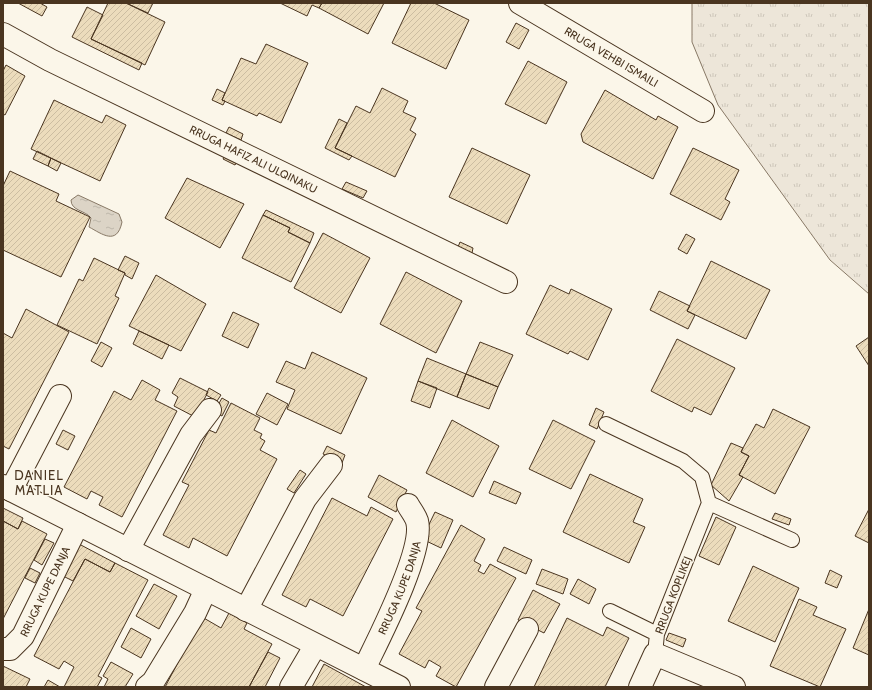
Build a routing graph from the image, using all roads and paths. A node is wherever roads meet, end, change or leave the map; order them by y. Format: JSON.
{"nodes":[{"id":1,"x":520,"y":3,"type":"edge"},
{"id":2,"x":3,"y":34,"type":"edge"},
{"id":3,"x":703,"y":111,"type":"dead end"},
{"id":4,"x":506,"y":282,"type":"dead end"},
{"id":5,"x":60,"y":396,"type":"dead end"},
{"id":6,"x":210,"y":410,"type":"dead end"},
{"id":7,"x":606,"y":424,"type":"dead end"},
{"id":8,"x":331,"y":465,"type":"dead end"},
{"id":9,"x":7,"y":488,"type":"edge"},
{"id":10,"x":708,"y":503,"type":"junction"},
{"id":11,"x":408,"y":505,"type":"dead end"},
{"id":12,"x":78,"y":524,"type":"junction"},
{"id":13,"x":792,"y":540,"type":"dead end"},
{"id":14,"x":128,"y":550,"type":"junction"},
{"id":15,"x":206,"y":589,"type":"junction"},
{"id":16,"x":246,"y":610,"type":"junction"},
{"id":17,"x":610,"y":611,"type":"dead end"},
{"id":18,"x":527,"y":629,"type":"dead end"},
{"id":19,"x":656,"y":644,"type":"junction"},
{"id":20,"x":314,"y":645,"type":"junction"},
{"id":21,"x":3,"y":649,"type":"edge"},
{"id":22,"x":364,"y":669,"type":"junction"},
{"id":23,"x":146,"y":687,"type":"edge"},
{"id":24,"x":291,"y":687,"type":"edge"},
{"id":25,"x":399,"y":687,"type":"edge"},
{"id":26,"x":496,"y":687,"type":"edge"},
{"id":27,"x":640,"y":687,"type":"edge"},
{"id":28,"x":734,"y":687,"type":"edge"}],
"edges":[{"from":1,"to":3,"type":"street","name":"RRUGA VEHBI ISMAILI"},
{"from":2,"to":4,"type":"street","name":"RRUGA HAFIZ ALI ULQINAKU"},
{"from":5,"to":9,"type":"street"},
{"from":6,"to":14,"type":"street"},
{"from":7,"to":10,"type":"lane"},
{"from":8,"to":16,"type":"street"},
{"from":9,"to":12,"type":"street"},
{"from":10,"to":13,"type":"lane"},
{"from":10,"to":19,"type":"lane","name":"RRUGA KOPLIKEJ"},
{"from":11,"to":22,"type":"street","name":"RRUGA KUPE DANJA"},
{"from":12,"to":14,"type":"street"},
{"from":12,"to":21,"type":"street","name":"RRUGA KUPE DANJA"},
{"from":14,"to":15,"type":"street"},
{"from":15,"to":16,"type":"street"},
{"from":15,"to":23,"type":"street"},
{"from":16,"to":20,"type":"street"},
{"from":17,"to":19,"type":"lane"},
{"from":18,"to":26,"type":"street"},
{"from":19,"to":27,"type":"street","name":"RRUGA KOPLIKEJ"},
{"from":19,"to":28,"type":"street"},
{"from":20,"to":22,"type":"street"},
{"from":20,"to":24,"type":"street"},
{"from":22,"to":25,"type":"street"}]}
